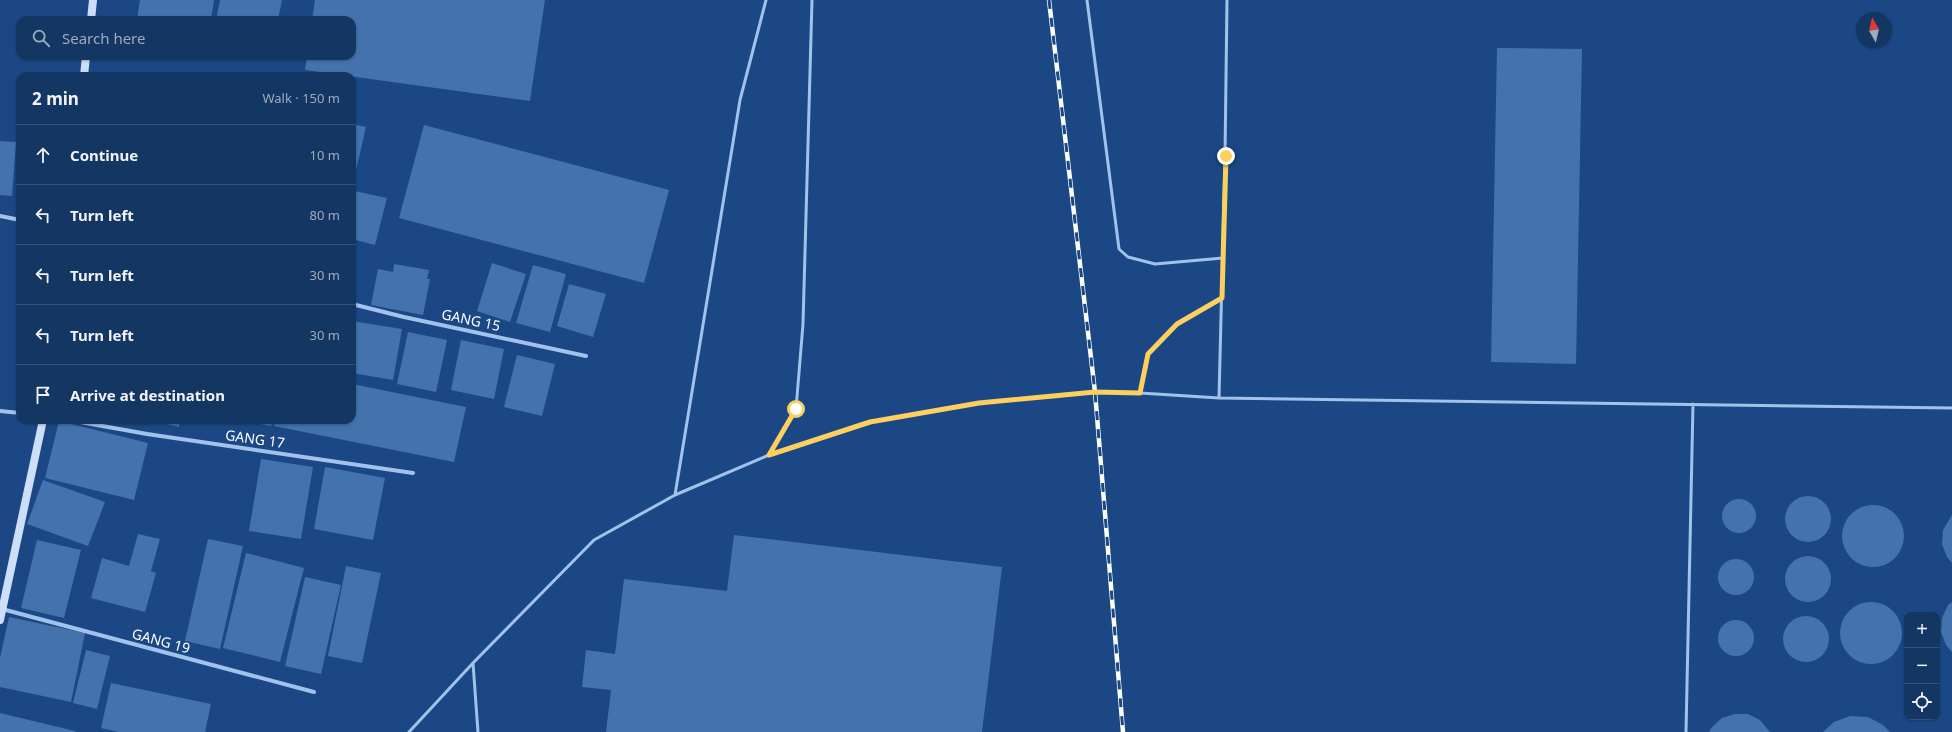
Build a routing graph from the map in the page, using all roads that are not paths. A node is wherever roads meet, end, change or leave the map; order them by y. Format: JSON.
{"nodes":[{"id":1,"x":93,"y":0,"type":"edge"},
{"id":2,"x":766,"y":0,"type":"edge"},
{"id":3,"x":812,"y":0,"type":"edge"},
{"id":4,"x":1087,"y":0,"type":"edge"},
{"id":5,"x":1227,"y":0,"type":"edge"},
{"id":6,"x":91,"y":16,"type":"edge"},
{"id":7,"x":86,"y":60,"type":"edge"},
{"id":8,"x":84,"y":72,"type":"edge"},
{"id":9,"x":0,"y":216,"type":"edge"},
{"id":10,"x":16,"y":219,"type":"edge"},
{"id":11,"x":1223,"y":258,"type":"junction"},
{"id":12,"x":1222,"y":298,"type":"junction"},
{"id":13,"x":356,"y":305,"type":"edge"},
{"id":14,"x":586,"y":356,"type":"dead end"},
{"id":15,"x":1140,"y":393,"type":"junction"},
{"id":16,"x":1219,"y":398,"type":"junction"},
{"id":17,"x":1693,"y":404,"type":"junction"},
{"id":18,"x":1952,"y":408,"type":"edge"},
{"id":19,"x":0,"y":411,"type":"edge"},
{"id":20,"x":16,"y":413,"type":"edge"},
{"id":21,"x":42,"y":424,"type":"edge"},
{"id":22,"x":91,"y":424,"type":"edge"},
{"id":23,"x":769,"y":455,"type":"junction"},
{"id":24,"x":413,"y":473,"type":"dead end"},
{"id":25,"x":675,"y":495,"type":"junction"},
{"id":26,"x":1,"y":609,"type":"edge"},
{"id":27,"x":0,"y":620,"type":"edge"},
{"id":28,"x":473,"y":663,"type":"junction"},
{"id":29,"x":314,"y":692,"type":"dead end"},
{"id":30,"x":410,"y":732,"type":"edge"},
{"id":31,"x":478,"y":732,"type":"edge"},
{"id":32,"x":1686,"y":732,"type":"edge"}],
"edges":[{"from":1,"to":6,"type":"main road"},
{"from":2,"to":25,"type":"lane"},
{"from":3,"to":23,"type":"lane"},
{"from":4,"to":11,"type":"lane"},
{"from":5,"to":11,"type":"lane"},
{"from":7,"to":8,"type":"main road"},
{"from":9,"to":10,"type":"street"},
{"from":11,"to":12,"type":"lane"},
{"from":12,"to":15,"type":"lane"},
{"from":12,"to":16,"type":"lane"},
{"from":13,"to":14,"type":"street","name":"GANG 15"},
{"from":15,"to":16,"type":"lane"},
{"from":15,"to":23,"type":"lane"},
{"from":16,"to":17,"type":"lane"},
{"from":17,"to":18,"type":"lane"},
{"from":17,"to":32,"type":"lane"},
{"from":19,"to":20,"type":"street"},
{"from":21,"to":26,"type":"main road"},
{"from":22,"to":24,"type":"street","name":"GANG 17"},
{"from":23,"to":25,"type":"lane"},
{"from":25,"to":28,"type":"lane"},
{"from":26,"to":27,"type":"main road"},
{"from":26,"to":29,"type":"street","name":"GANG 19"},
{"from":28,"to":30,"type":"lane"},
{"from":28,"to":31,"type":"lane"}]}
